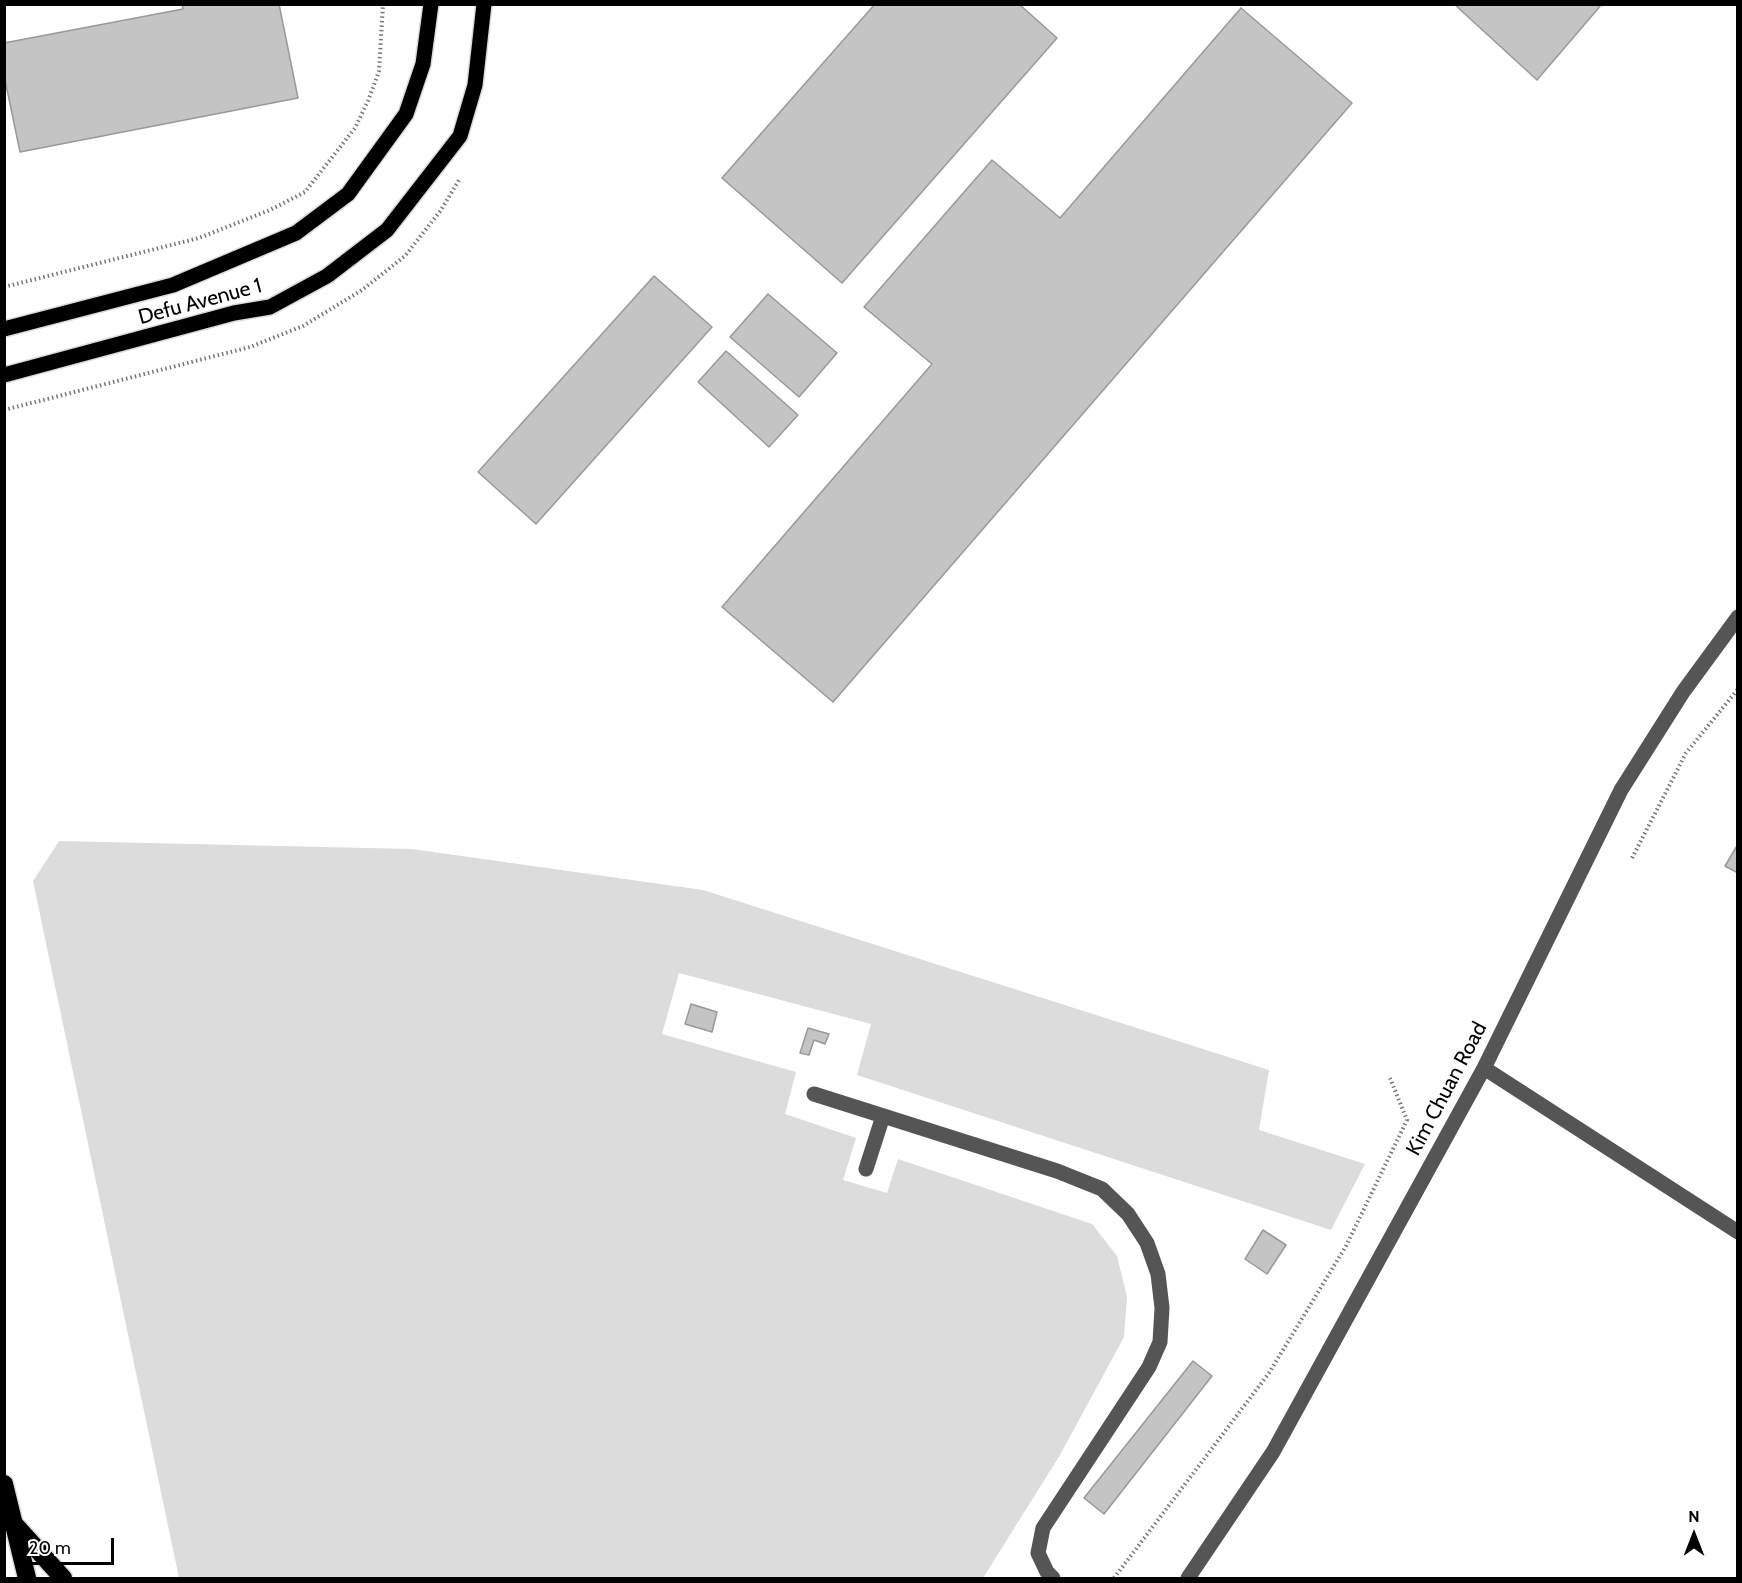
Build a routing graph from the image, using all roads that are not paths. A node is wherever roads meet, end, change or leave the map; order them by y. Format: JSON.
{"nodes":[{"id":1,"x":431,"y":4,"type":"edge"},
{"id":2,"x":484,"y":4,"type":"edge"},
{"id":3,"x":4,"y":329,"type":"edge"},
{"id":4,"x":4,"y":375,"type":"edge"},
{"id":5,"x":1737,"y":617,"type":"edge"},
{"id":6,"x":1484,"y":1068,"type":"junction"},
{"id":7,"x":814,"y":1094,"type":"dead end"},
{"id":8,"x":883,"y":1116,"type":"junction"},
{"id":9,"x":866,"y":1169,"type":"dead end"},
{"id":10,"x":1737,"y":1232,"type":"edge"},
{"id":11,"x":4,"y":1484,"type":"edge"},
{"id":12,"x":15,"y":1525,"type":"junction"},
{"id":13,"x":27,"y":1578,"type":"edge"},
{"id":14,"x":63,"y":1578,"type":"edge"},
{"id":15,"x":1053,"y":1578,"type":"edge"},
{"id":16,"x":1188,"y":1578,"type":"edge"}],
"edges":[{"from":1,"to":3,"type":"main road","name":"Defu Avenue 1"},
{"from":2,"to":4,"type":"main road","name":"Defu Avenue 1"},
{"from":5,"to":6,"type":"street","name":"Kim Chuan Road"},
{"from":6,"to":10,"type":"street"},
{"from":6,"to":16,"type":"street","name":"Kim Chuan Road"},
{"from":7,"to":8,"type":"street"},
{"from":8,"to":9,"type":"street"},
{"from":8,"to":15,"type":"street"},
{"from":11,"to":12,"type":"highway"},
{"from":12,"to":13,"type":"highway"},
{"from":12,"to":14,"type":"highway"}]}
